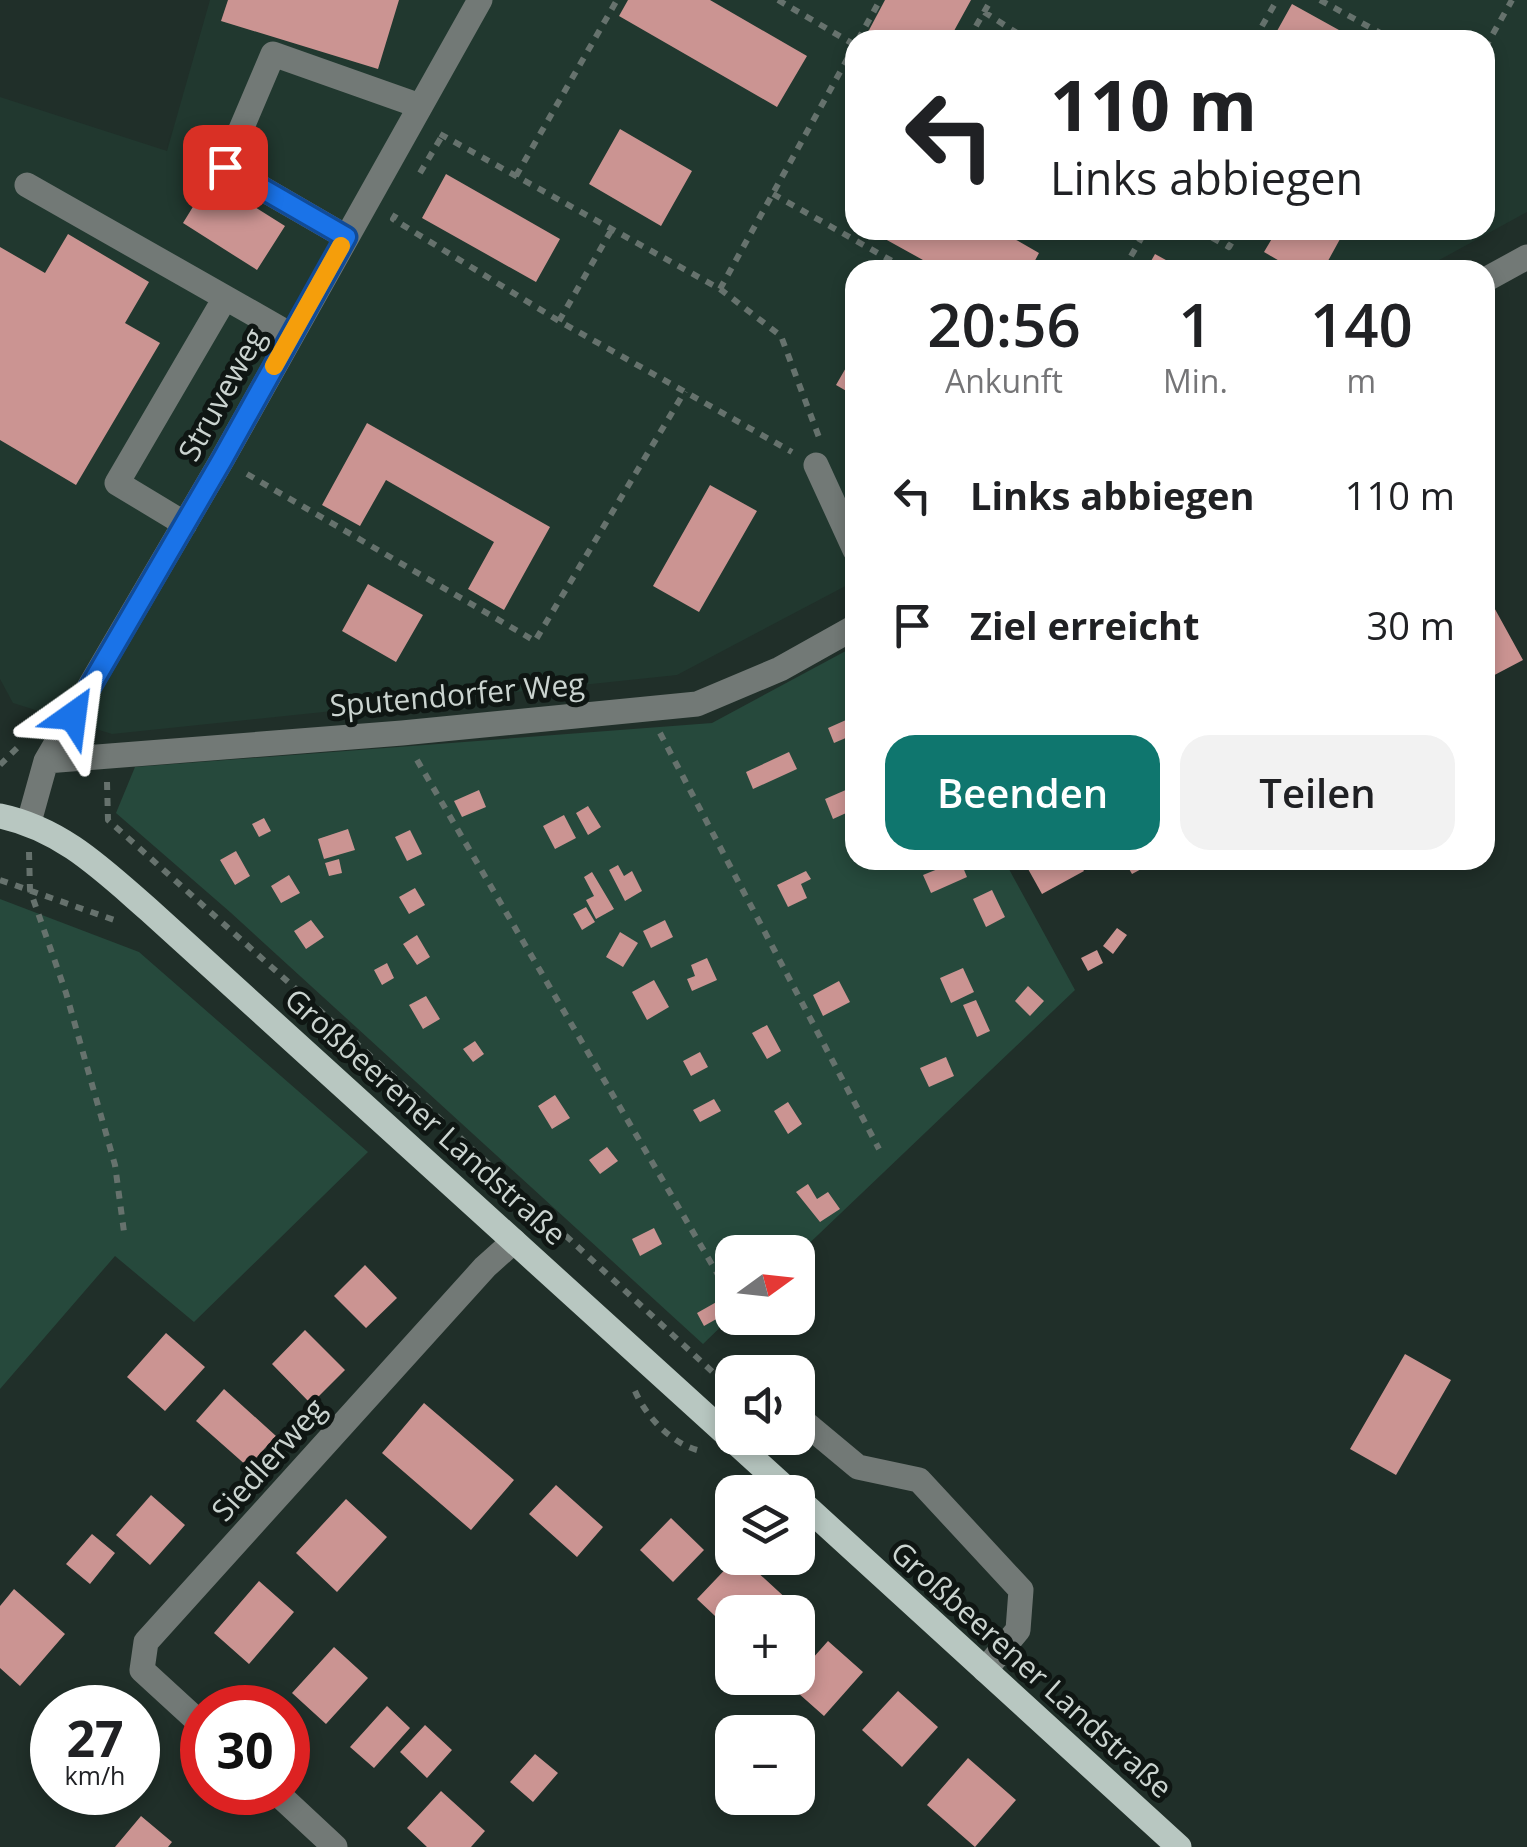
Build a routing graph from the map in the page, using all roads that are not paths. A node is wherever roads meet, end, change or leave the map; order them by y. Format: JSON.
{"nodes":[{"id":1,"x":480,"y":0,"type":"edge"},
{"id":2,"x":416,"y":113,"type":"junction"},
{"id":3,"x":27,"y":185,"type":"dead end"},
{"id":4,"x":346,"y":237,"type":"junction"},
{"id":5,"x":1527,"y":257,"type":"edge"},
{"id":6,"x":1495,"y":275,"type":"edge"},
{"id":7,"x":226,"y":298,"type":"junction"},
{"id":8,"x":291,"y":335,"type":"junction"},
{"id":9,"x":816,"y":465,"type":"road end"},
{"id":10,"x":185,"y":524,"type":"junction"},
{"id":11,"x":845,"y":528,"type":"edge"},
{"id":12,"x":845,"y":633,"type":"edge"},
{"id":13,"x":46,"y":761,"type":"junction"},
{"id":14,"x":0,"y":816,"type":"edge"},
{"id":15,"x":29,"y":822,"type":"junction"},
{"id":16,"x":514,"y":1240,"type":"junction"},
{"id":17,"x":715,"y":1413,"type":"edge"},
{"id":18,"x":815,"y":1430,"type":"edge"},
{"id":19,"x":760,"y":1455,"type":"edge"},
{"id":20,"x":776,"y":1475,"type":"edge"},
{"id":21,"x":815,"y":1515,"type":"edge"},
{"id":22,"x":984,"y":1670,"type":"junction"},
{"id":23,"x":180,"y":1705,"type":"edge"},
{"id":24,"x":301,"y":1815,"type":"edge"},
{"id":25,"x":336,"y":1847,"type":"edge"},
{"id":26,"x":1179,"y":1847,"type":"edge"}],
"edges":[{"from":1,"to":2,"type":"street","name":"Struveweg"},
{"from":2,"to":4,"type":"street","name":"Struveweg"},
{"from":2,"to":4,"type":"street"},
{"from":3,"to":7,"type":"street"},
{"from":4,"to":8,"type":"street","name":"Struveweg"},
{"from":5,"to":6,"type":"street"},
{"from":7,"to":8,"type":"street"},
{"from":7,"to":10,"type":"street"},
{"from":8,"to":10,"type":"street","name":"Struveweg"},
{"from":9,"to":11,"type":"street"},
{"from":10,"to":13,"type":"street","name":"Struveweg"},
{"from":12,"to":13,"type":"street","name":"Sputendorfer Weg"},
{"from":13,"to":15,"type":"street","name":"Struveweg"},
{"from":14,"to":15,"type":"main road","name":"Großbeerener Landstraße"},
{"from":15,"to":16,"type":"main road","name":"Großbeerener Landstraße"},
{"from":16,"to":17,"type":"main road","name":"Großbeerener Landstraße"},
{"from":16,"to":23,"type":"street","name":"Siedlerweg"},
{"from":18,"to":22,"type":"street"},
{"from":19,"to":20,"type":"main road","name":"Großbeerener Landstraße"},
{"from":21,"to":22,"type":"main road","name":"Großbeerener Landstraße"},
{"from":22,"to":26,"type":"main road","name":"Großbeerener Landstraße"},
{"from":24,"to":25,"type":"street"}]}
